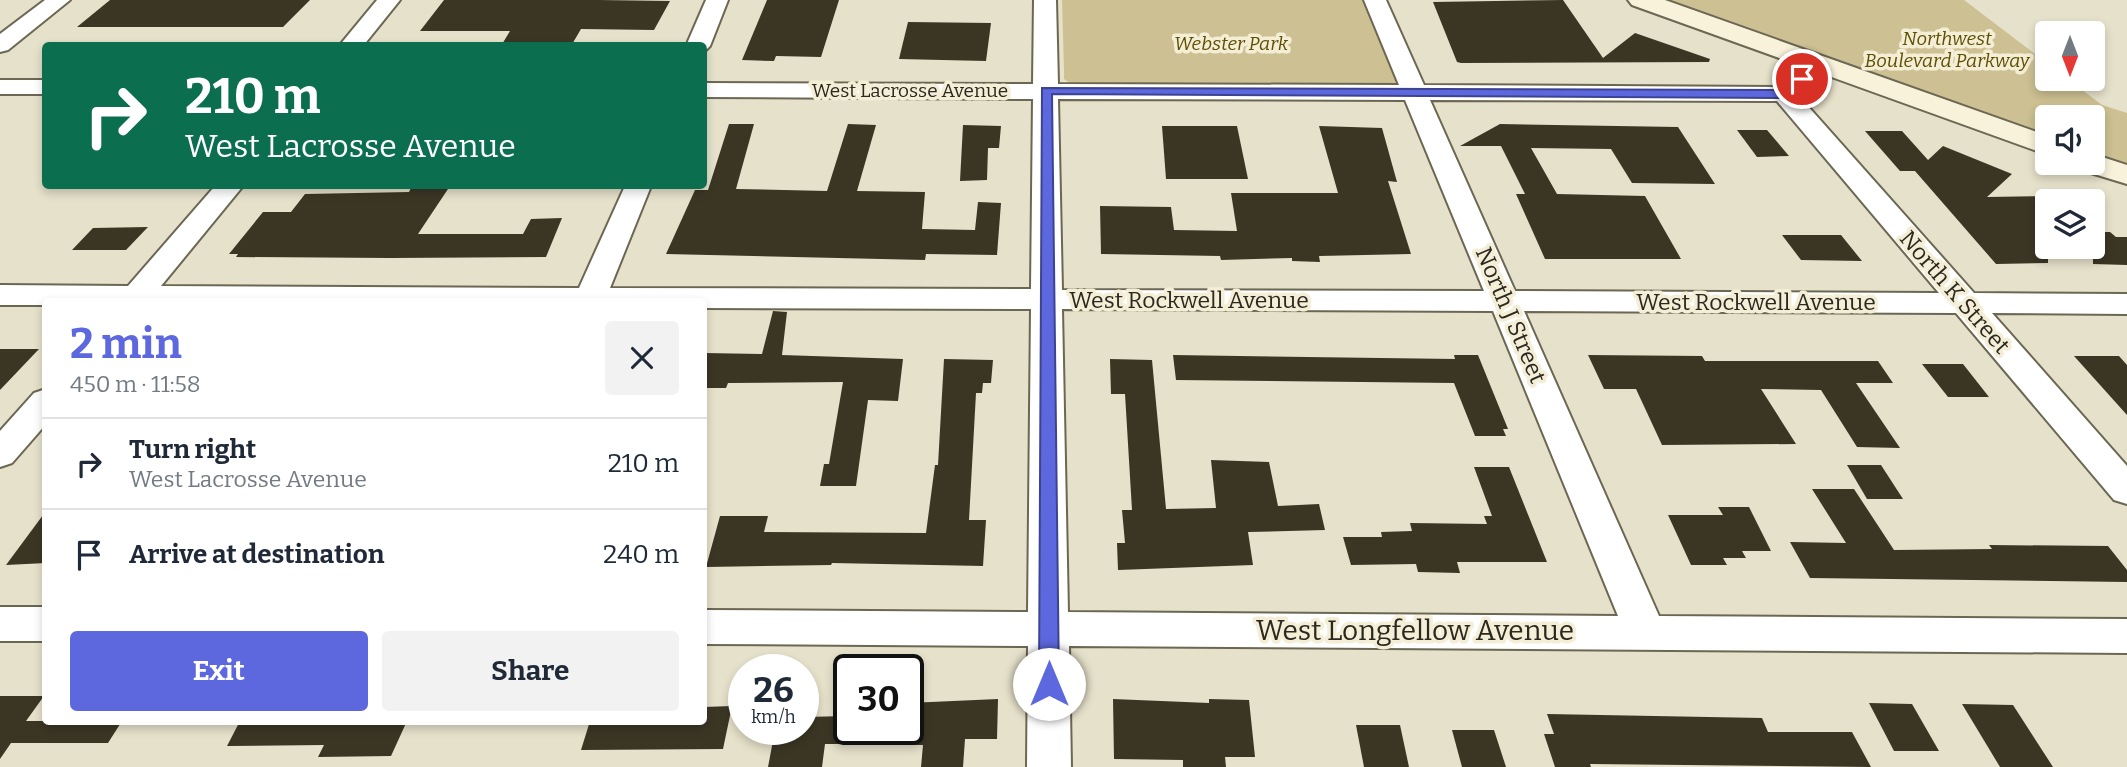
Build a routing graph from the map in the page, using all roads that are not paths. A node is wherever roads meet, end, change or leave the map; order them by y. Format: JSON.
{"nodes":[{"id":1,"x":59,"y":0,"type":"edge"},
{"id":2,"x":389,"y":0,"type":"edge"},
{"id":3,"x":717,"y":0,"type":"edge"},
{"id":4,"x":1045,"y":0,"type":"edge"},
{"id":5,"x":1376,"y":0,"type":"edge"},
{"id":6,"x":1641,"y":0,"type":"edge"},
{"id":7,"x":352,"y":42,"type":"edge"},
{"id":8,"x":700,"y":42,"type":"edge"},
{"id":9,"x":0,"y":45,"type":"edge"},
{"id":10,"x":1820,"y":64,"type":"junction"},
{"id":11,"x":0,"y":87,"type":"edge"},
{"id":12,"x":42,"y":87,"type":"edge"},
{"id":13,"x":707,"y":90,"type":"edge"},
{"id":14,"x":1046,"y":91,"type":"junction"},
{"id":15,"x":1416,"y":92,"type":"junction"},
{"id":16,"x":1784,"y":94,"type":"junction"},
{"id":17,"x":2035,"y":141,"type":"edge"},
{"id":18,"x":2105,"y":167,"type":"edge"},
{"id":19,"x":2127,"y":175,"type":"edge"},
{"id":20,"x":226,"y":189,"type":"edge"},
{"id":21,"x":637,"y":189,"type":"edge"},
{"id":22,"x":0,"y":295,"type":"edge"},
{"id":23,"x":134,"y":298,"type":"edge"},
{"id":24,"x":589,"y":298,"type":"edge"},
{"id":25,"x":707,"y":299,"type":"edge"},
{"id":26,"x":1047,"y":300,"type":"junction"},
{"id":27,"x":1505,"y":300,"type":"junction"},
{"id":28,"x":1965,"y":304,"type":"junction"},
{"id":29,"x":2127,"y":304,"type":"edge"},
{"id":30,"x":42,"y":406,"type":"edge"},
{"id":31,"x":0,"y":454,"type":"edge"},
{"id":32,"x":2127,"y":491,"type":"edge"},
{"id":33,"x":0,"y":624,"type":"edge"},
{"id":34,"x":42,"y":625,"type":"edge"},
{"id":35,"x":707,"y":626,"type":"edge"},
{"id":36,"x":1049,"y":628,"type":"junction"},
{"id":37,"x":1645,"y":631,"type":"junction"},
{"id":38,"x":2127,"y":636,"type":"edge"},
{"id":39,"x":1049,"y":767,"type":"edge"}],
"edges":[{"from":1,"to":9,"type":"street"},
{"from":2,"to":7,"type":"street"},
{"from":3,"to":8,"type":"street"},
{"from":4,"to":14,"type":"street"},
{"from":5,"to":15,"type":"street","name":"North J Street"},
{"from":6,"to":10,"type":"main road"},
{"from":10,"to":16,"type":"street"},
{"from":10,"to":17,"type":"main road"},
{"from":11,"to":12,"type":"street"},
{"from":13,"to":14,"type":"street","name":"West Lacrosse Avenue"},
{"from":14,"to":15,"type":"street","name":"West Lacrosse Avenue"},
{"from":14,"to":26,"type":"street"},
{"from":15,"to":16,"type":"street","name":"West Lacrosse Avenue"},
{"from":15,"to":27,"type":"street","name":"North J Street"},
{"from":16,"to":28,"type":"street","name":"North K Street"},
{"from":18,"to":19,"type":"main road"},
{"from":20,"to":23,"type":"street"},
{"from":21,"to":24,"type":"street"},
{"from":22,"to":23,"type":"street","name":"West Rockwell Avenue"},
{"from":25,"to":26,"type":"street","name":"West Rockwell Avenue"},
{"from":26,"to":27,"type":"street","name":"West Rockwell Avenue"},
{"from":26,"to":36,"type":"street"},
{"from":27,"to":28,"type":"street","name":"West Rockwell Avenue"},
{"from":27,"to":37,"type":"street","name":"North J Street"},
{"from":28,"to":29,"type":"street","name":"West Rockwell Avenue"},
{"from":28,"to":32,"type":"street","name":"North K Street"},
{"from":30,"to":31,"type":"street"},
{"from":33,"to":34,"type":"street"},
{"from":35,"to":36,"type":"street","name":"West Longfellow Avenue"},
{"from":36,"to":37,"type":"street","name":"West Longfellow Avenue"},
{"from":36,"to":39,"type":"street"},
{"from":37,"to":38,"type":"street","name":"West Longfellow Avenue"}]}
